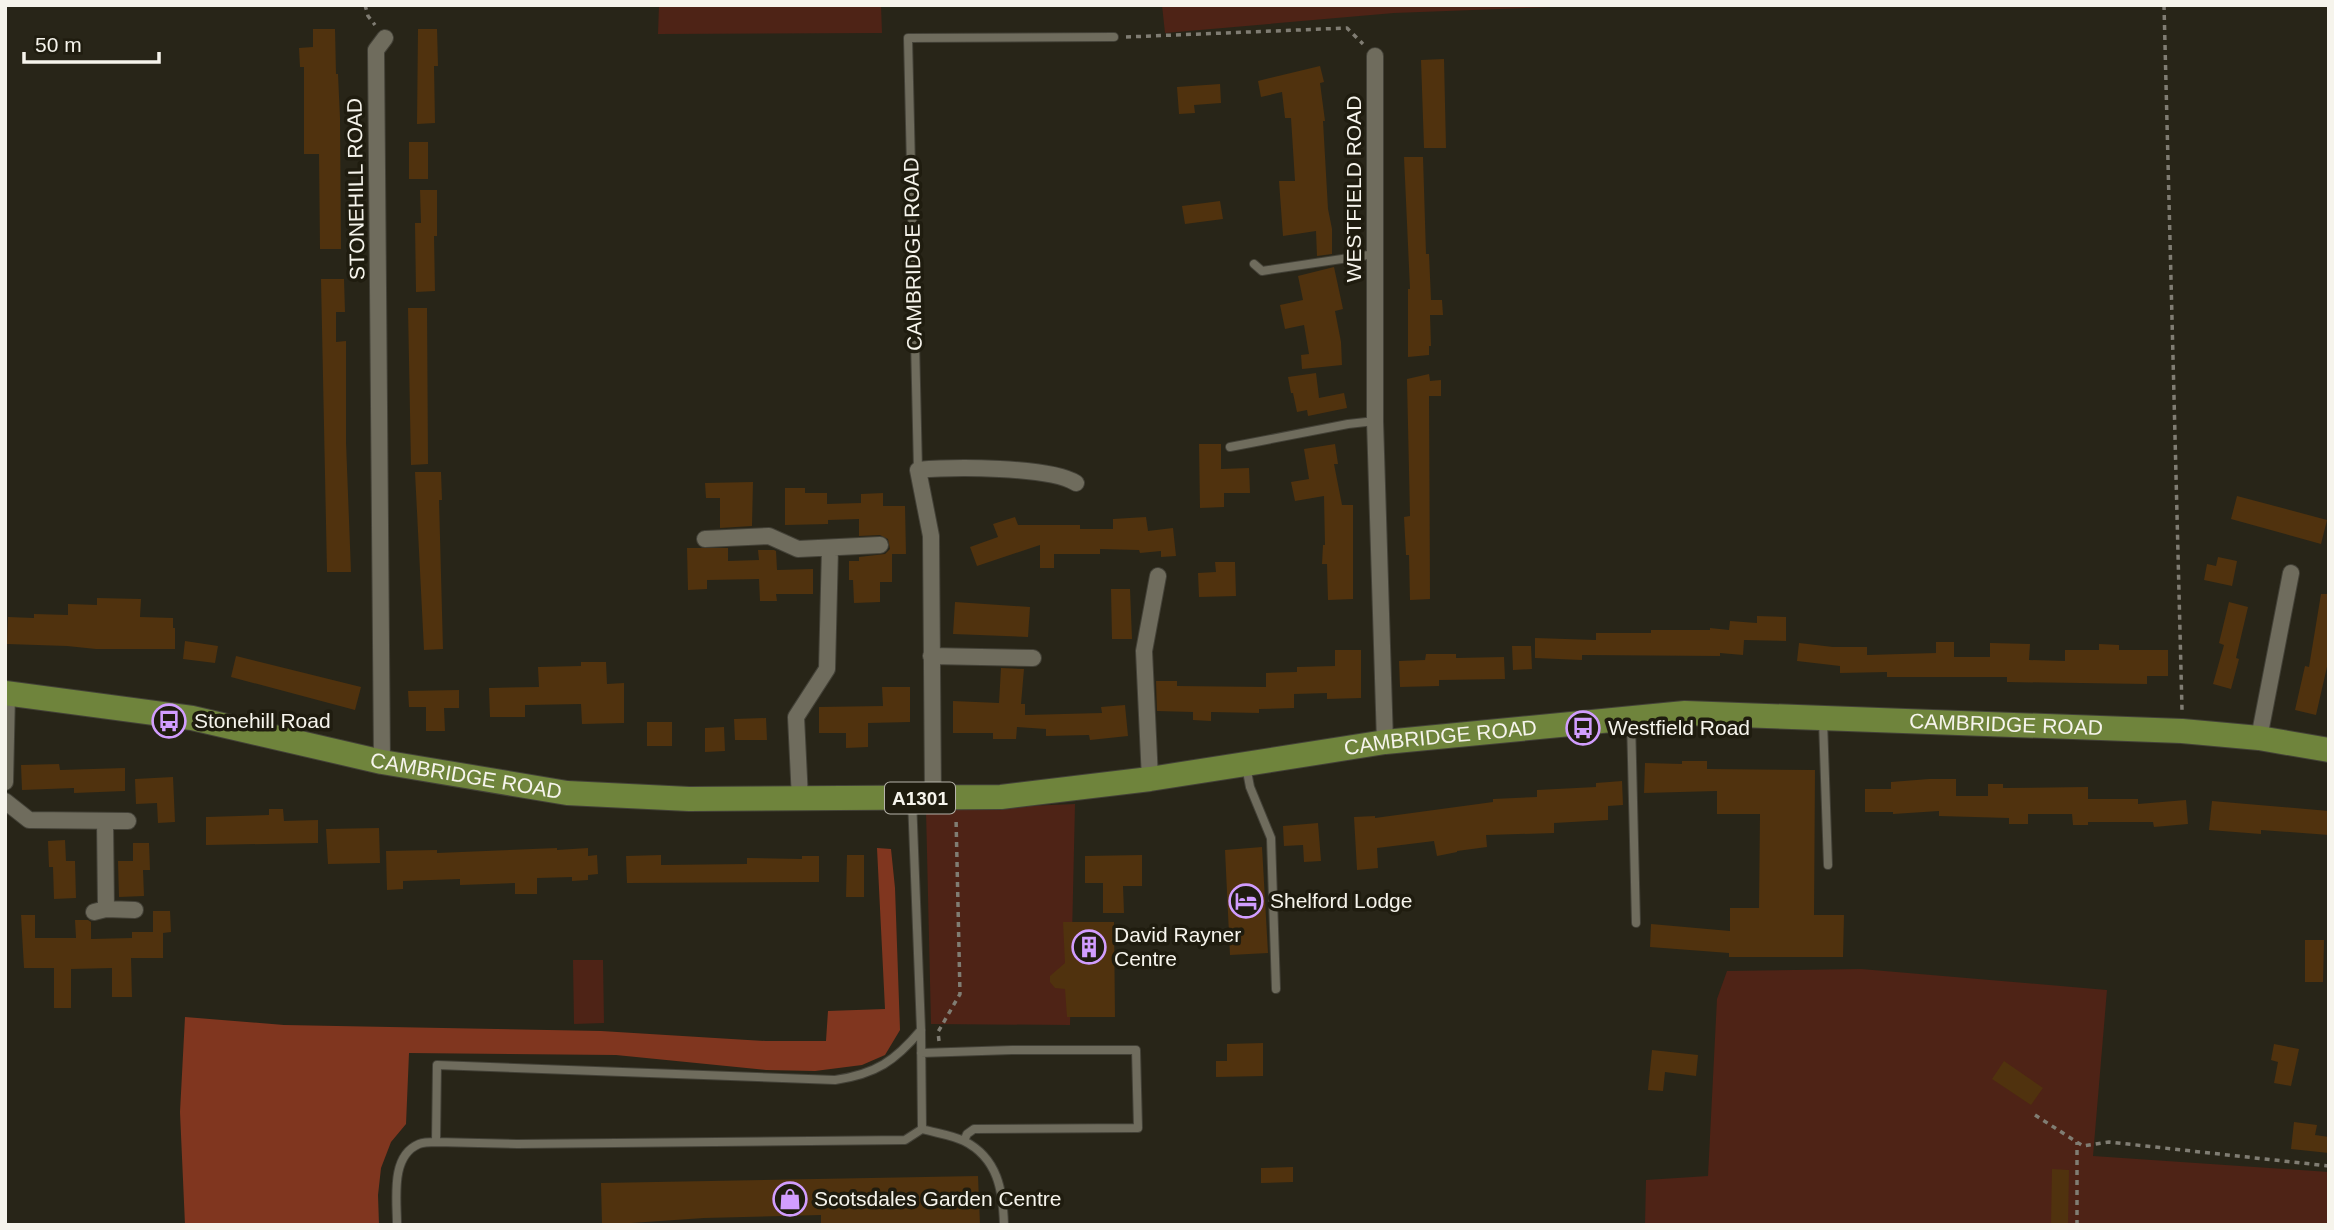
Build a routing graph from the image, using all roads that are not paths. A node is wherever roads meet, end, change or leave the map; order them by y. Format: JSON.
{"nodes":[{"id":1,"x":1114,"y":37,"type":"road end"},
{"id":2,"x":385,"y":38,"type":"road end"},
{"id":3,"x":1375,"y":55,"type":"road end"},
{"id":4,"x":1375,"y":254,"type":"junction"},
{"id":5,"x":1254,"y":264,"type":"dead end"},
{"id":6,"x":1375,"y":421,"type":"junction"},
{"id":7,"x":1230,"y":447,"type":"dead end"},
{"id":8,"x":918,"y":470,"type":"junction"},
{"id":9,"x":1076,"y":484,"type":"dead end"},
{"id":10,"x":705,"y":539,"type":"dead end"},
{"id":11,"x":880,"y":545,"type":"dead end"},
{"id":12,"x":830,"y":548,"type":"junction"},
{"id":13,"x":2291,"y":573,"type":"dead end"},
{"id":14,"x":1158,"y":576,"type":"dead end"},
{"id":15,"x":931,"y":656,"type":"junction"},
{"id":16,"x":1033,"y":658,"type":"dead end"},
{"id":17,"x":6,"y":693,"type":"edge"},
{"id":18,"x":1631,"y":718,"type":"junction"},
{"id":19,"x":1823,"y":718,"type":"junction"},
{"id":20,"x":2259,"y":738,"type":"junction"},
{"id":21,"x":1385,"y":742,"type":"junction"},
{"id":22,"x":2329,"y":750,"type":"edge"},
{"id":23,"x":382,"y":762,"type":"junction"},
{"id":24,"x":1245,"y":764,"type":"junction"},
{"id":25,"x":1150,"y":779,"type":"junction"},
{"id":26,"x":5,"y":782,"type":"edge"},
{"id":27,"x":934,"y":798,"type":"junction"},
{"id":28,"x":800,"y":799,"type":"junction"},
{"id":29,"x":5,"y":802,"type":"edge"},
{"id":30,"x":104,"y":821,"type":"junction"},
{"id":31,"x":128,"y":821,"type":"dead end"},
{"id":32,"x":1828,"y":865,"type":"dead end"},
{"id":33,"x":135,"y":910,"type":"dead end"},
{"id":34,"x":1636,"y":923,"type":"dead end"},
{"id":35,"x":1276,"y":989,"type":"dead end"},
{"id":36,"x":921,"y":1030,"type":"junction"},
{"id":37,"x":921,"y":1053,"type":"junction"},
{"id":38,"x":922,"y":1129,"type":"junction"},
{"id":39,"x":964,"y":1141,"type":"junction"},
{"id":40,"x":436,"y":1142,"type":"junction"},
{"id":41,"x":397,"y":1225,"type":"edge"},
{"id":42,"x":1004,"y":1225,"type":"edge"}],
"edges":[{"from":1,"to":8,"type":"lane","name":"CAMBRIDGE ROAD"},
{"from":2,"to":23,"type":"street","name":"STONEHILL ROAD"},
{"from":3,"to":4,"type":"street","name":"WESTFIELD ROAD"},
{"from":4,"to":5,"type":"lane"},
{"from":4,"to":6,"type":"street","name":"WESTFIELD ROAD"},
{"from":6,"to":7,"type":"lane"},
{"from":6,"to":21,"type":"street","name":"WESTFIELD ROAD"},
{"from":8,"to":9,"type":"street"},
{"from":8,"to":15,"type":"street","name":"CAMBRIDGE ROAD"},
{"from":10,"to":12,"type":"street"},
{"from":11,"to":12,"type":"street"},
{"from":12,"to":28,"type":"street"},
{"from":13,"to":20,"type":"street"},
{"from":14,"to":25,"type":"street"},
{"from":15,"to":16,"type":"street"},
{"from":15,"to":27,"type":"street","name":"CAMBRIDGE ROAD"},
{"from":17,"to":23,"type":"main road","name":"CAMBRIDGE ROAD","number":"A1301"},
{"from":17,"to":26,"type":"street"},
{"from":18,"to":19,"type":"main road","name":"CAMBRIDGE ROAD","number":"A1301"},
{"from":18,"to":21,"type":"main road","name":"CAMBRIDGE ROAD","number":"A1301"},
{"from":18,"to":34,"type":"lane"},
{"from":19,"to":20,"type":"main road","name":"CAMBRIDGE ROAD","number":"A1301"},
{"from":19,"to":32,"type":"lane"},
{"from":20,"to":22,"type":"main road","name":"CAMBRIDGE ROAD","number":"A1301"},
{"from":21,"to":24,"type":"main road","name":"CAMBRIDGE ROAD","number":"A1301"},
{"from":23,"to":28,"type":"main road","name":"CAMBRIDGE ROAD","number":"A1301"},
{"from":24,"to":25,"type":"main road","name":"CAMBRIDGE ROAD","number":"A1301"},
{"from":24,"to":35,"type":"lane"},
{"from":25,"to":27,"type":"main road","name":"CAMBRIDGE ROAD","number":"A1301"},
{"from":27,"to":28,"type":"main road","name":"CAMBRIDGE ROAD","number":"A1301"},
{"from":27,"to":36,"type":"lane"},
{"from":29,"to":30,"type":"street"},
{"from":30,"to":31,"type":"street"},
{"from":30,"to":33,"type":"street"},
{"from":36,"to":37,"type":"lane"},
{"from":36,"to":40,"type":"lane"},
{"from":37,"to":38,"type":"lane"},
{"from":37,"to":39,"type":"lane"},
{"from":38,"to":39,"type":"lane"},
{"from":38,"to":40,"type":"lane"},
{"from":39,"to":42,"type":"lane"},
{"from":40,"to":41,"type":"lane"}]}
